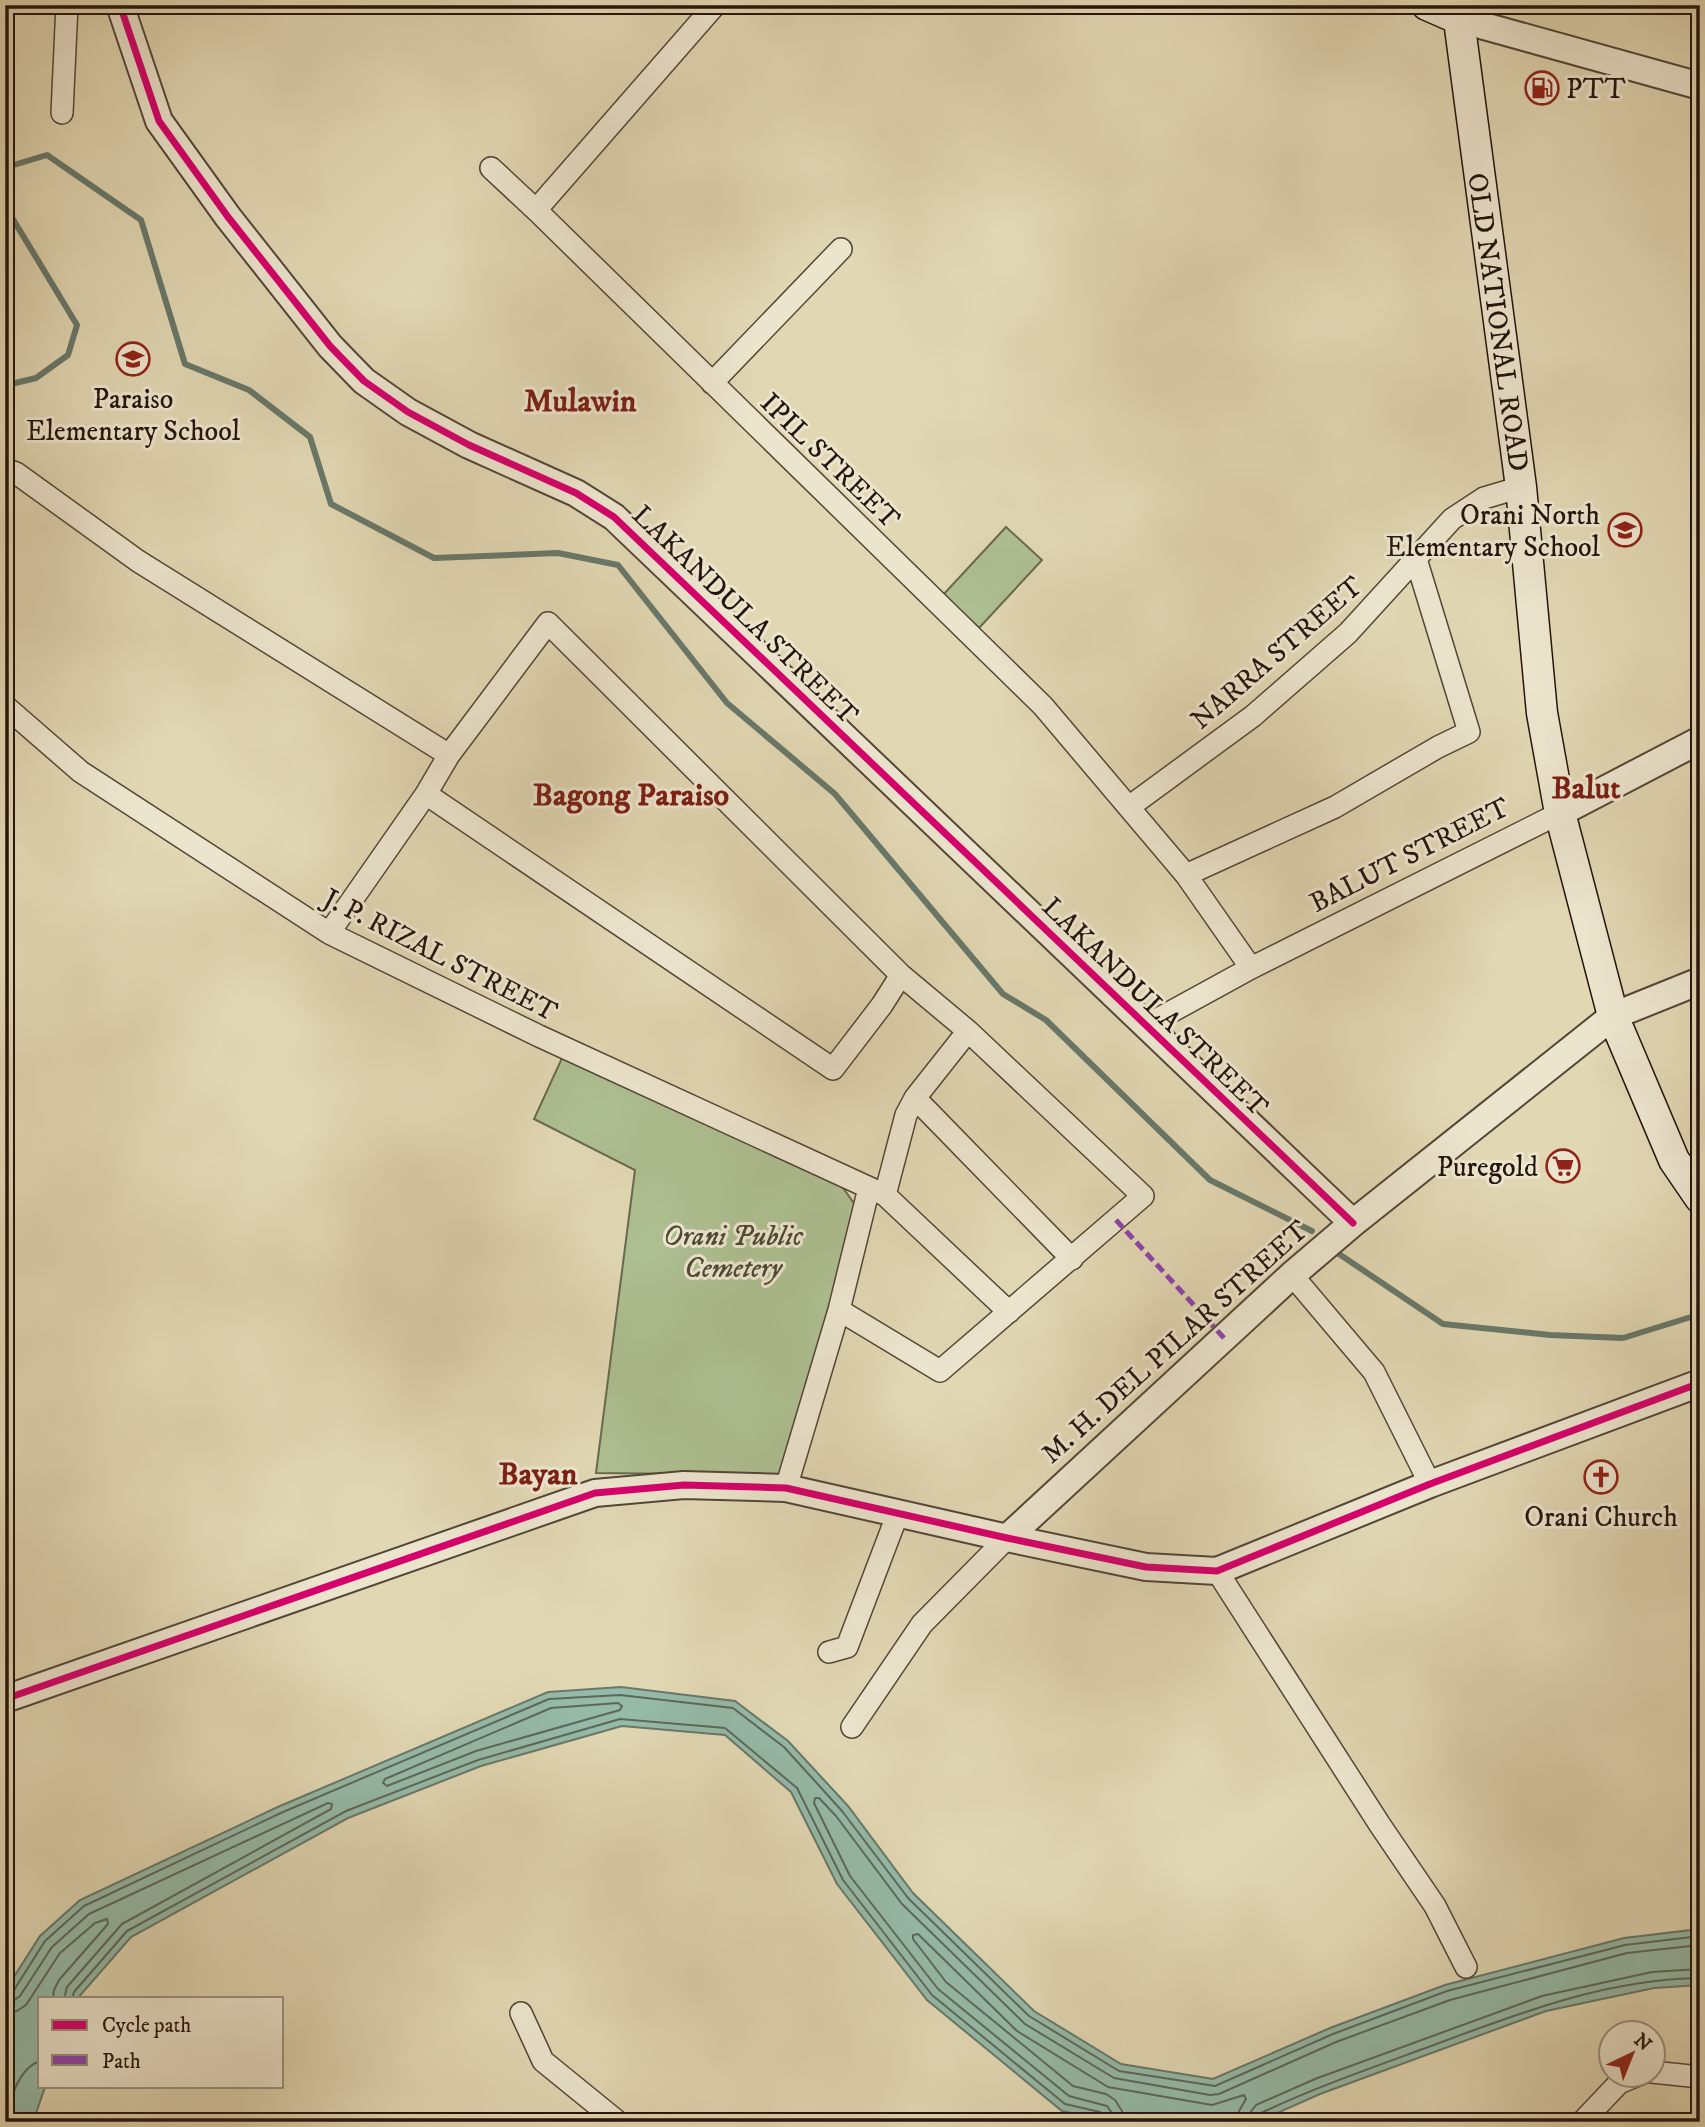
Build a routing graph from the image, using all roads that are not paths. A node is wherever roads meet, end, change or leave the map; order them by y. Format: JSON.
{"nodes":[{"id":1,"x":67,"y":5,"type":"edge"},
{"id":2,"x":120,"y":5,"type":"edge"},
{"id":3,"x":715,"y":5,"type":"edge"},
{"id":4,"x":1427,"y":5,"type":"edge"},
{"id":5,"x":1458,"y":12,"type":"edge"},
{"id":6,"x":1700,"y":86,"type":"edge"},
{"id":7,"x":62,"y":113,"type":"dead end"},
{"id":8,"x":491,"y":169,"type":"dead end"},
{"id":9,"x":536,"y":210,"type":"junction"},
{"id":10,"x":841,"y":249,"type":"dead end"},
{"id":11,"x":712,"y":383,"type":"junction"},
{"id":12,"x":5,"y":469,"type":"edge"},
{"id":13,"x":1521,"y":487,"type":"junction"},
{"id":14,"x":1416,"y":559,"type":"junction"},
{"id":15,"x":5,"y":706,"type":"edge"},
{"id":16,"x":1700,"y":740,"type":"edge"},
{"id":17,"x":449,"y":755,"type":"junction"},
{"id":18,"x":426,"y":794,"type":"junction"},
{"id":19,"x":1129,"y":807,"type":"junction"},
{"id":20,"x":1560,"y":813,"type":"junction"},
{"id":21,"x":1186,"y":875,"type":"junction"},
{"id":22,"x":329,"y":933,"type":"junction"},
{"id":23,"x":1251,"y":968,"type":"junction"},
{"id":24,"x":901,"y":975,"type":"junction"},
{"id":25,"x":1700,"y":981,"type":"edge"},
{"id":26,"x":1612,"y":1016,"type":"junction"},
{"id":27,"x":1147,"y":1025,"type":"junction"},
{"id":28,"x":968,"y":1031,"type":"junction"},
{"id":29,"x":915,"y":1098,"type":"junction"},
{"id":30,"x":877,"y":1191,"type":"junction"},
{"id":31,"x":1700,"y":1198,"type":"edge"},
{"id":32,"x":1353,"y":1223,"type":"junction"},
{"id":33,"x":1072,"y":1259,"type":"junction"},
{"id":34,"x":1292,"y":1275,"type":"junction"},
{"id":35,"x":839,"y":1310,"type":"junction"},
{"id":36,"x":1009,"y":1312,"type":"junction"},
{"id":37,"x":1700,"y":1383,"type":"edge"},
{"id":38,"x":1430,"y":1484,"type":"junction"},
{"id":39,"x":786,"y":1488,"type":"junction"},
{"id":40,"x":898,"y":1513,"type":"junction"},
{"id":41,"x":1007,"y":1538,"type":"junction"},
{"id":42,"x":1217,"y":1571,"type":"junction"},
{"id":43,"x":829,"y":1652,"type":"dead end"},
{"id":44,"x":5,"y":1699,"type":"edge"},
{"id":45,"x":852,"y":1727,"type":"dead end"},
{"id":46,"x":1466,"y":1967,"type":"dead end"},
{"id":47,"x":521,"y":2013,"type":"dead end"},
{"id":48,"x":1666,"y":2073,"type":"edge"},
{"id":49,"x":1700,"y":2077,"type":"edge"},
{"id":50,"x":1614,"y":2088,"type":"edge"},
{"id":51,"x":618,"y":2122,"type":"edge"},
{"id":52,"x":1582,"y":2122,"type":"edge"}],
"edges":[{"from":1,"to":7,"type":"street"},
{"from":2,"to":27,"type":"street","name":"LAKANDULA STREET"},
{"from":3,"to":9,"type":"street"},
{"from":4,"to":5,"type":"main road"},
{"from":5,"to":6,"type":"street"},
{"from":5,"to":13,"type":"main road","name":"OLD NATIONAL ROAD"},
{"from":8,"to":9,"type":"street","name":"IPIL STREET"},
{"from":9,"to":11,"type":"street","name":"IPIL STREET"},
{"from":10,"to":11,"type":"street"},
{"from":11,"to":19,"type":"street","name":"IPIL STREET"},
{"from":12,"to":17,"type":"street"},
{"from":13,"to":14,"type":"street","name":"NARRA STREET"},
{"from":13,"to":20,"type":"main road","name":"OLD NATIONAL ROAD"},
{"from":14,"to":19,"type":"street","name":"NARRA STREET"},
{"from":14,"to":21,"type":"street"},
{"from":15,"to":22,"type":"street","name":"J. P. RIZAL STREET"},
{"from":16,"to":20,"type":"street","name":"BALUT STREET"},
{"from":17,"to":18,"type":"street"},
{"from":17,"to":24,"type":"street"},
{"from":18,"to":22,"type":"street"},
{"from":18,"to":24,"type":"street"},
{"from":19,"to":21,"type":"street","name":"IPIL STREET"},
{"from":20,"to":23,"type":"street","name":"BALUT STREET"},
{"from":20,"to":26,"type":"main road","name":"OLD NATIONAL ROAD"},
{"from":21,"to":23,"type":"street","name":"IPIL STREET"},
{"from":22,"to":30,"type":"street","name":"J. P. RIZAL STREET"},
{"from":23,"to":27,"type":"street","name":"BALUT STREET"},
{"from":24,"to":28,"type":"street"},
{"from":25,"to":26,"type":"street","name":"M. H. DEL PILAR STREET"},
{"from":26,"to":31,"type":"main road","name":"OLD NATIONAL ROAD"},
{"from":26,"to":32,"type":"street","name":"M. H. DEL PILAR STREET"},
{"from":27,"to":32,"type":"street","name":"LAKANDULA STREET"},
{"from":28,"to":29,"type":"street"},
{"from":28,"to":33,"type":"street"},
{"from":29,"to":30,"type":"street"},
{"from":29,"to":33,"type":"street"},
{"from":30,"to":35,"type":"street"},
{"from":30,"to":36,"type":"street","name":"J. P. RIZAL STREET"},
{"from":32,"to":34,"type":"street","name":"M. H. DEL PILAR STREET"},
{"from":33,"to":36,"type":"street"},
{"from":34,"to":38,"type":"street"},
{"from":34,"to":41,"type":"street","name":"M. H. DEL PILAR STREET"},
{"from":35,"to":36,"type":"street"},
{"from":35,"to":39,"type":"street"},
{"from":37,"to":38,"type":"street"},
{"from":38,"to":42,"type":"street"},
{"from":39,"to":40,"type":"street"},
{"from":39,"to":44,"type":"street"},
{"from":40,"to":41,"type":"street"},
{"from":40,"to":43,"type":"street"},
{"from":41,"to":42,"type":"street"},
{"from":41,"to":45,"type":"street","name":"M. H. DEL PILAR STREET"},
{"from":42,"to":46,"type":"street"},
{"from":47,"to":51,"type":"street"},
{"from":48,"to":49,"type":"street"},
{"from":50,"to":52,"type":"street"}]}
